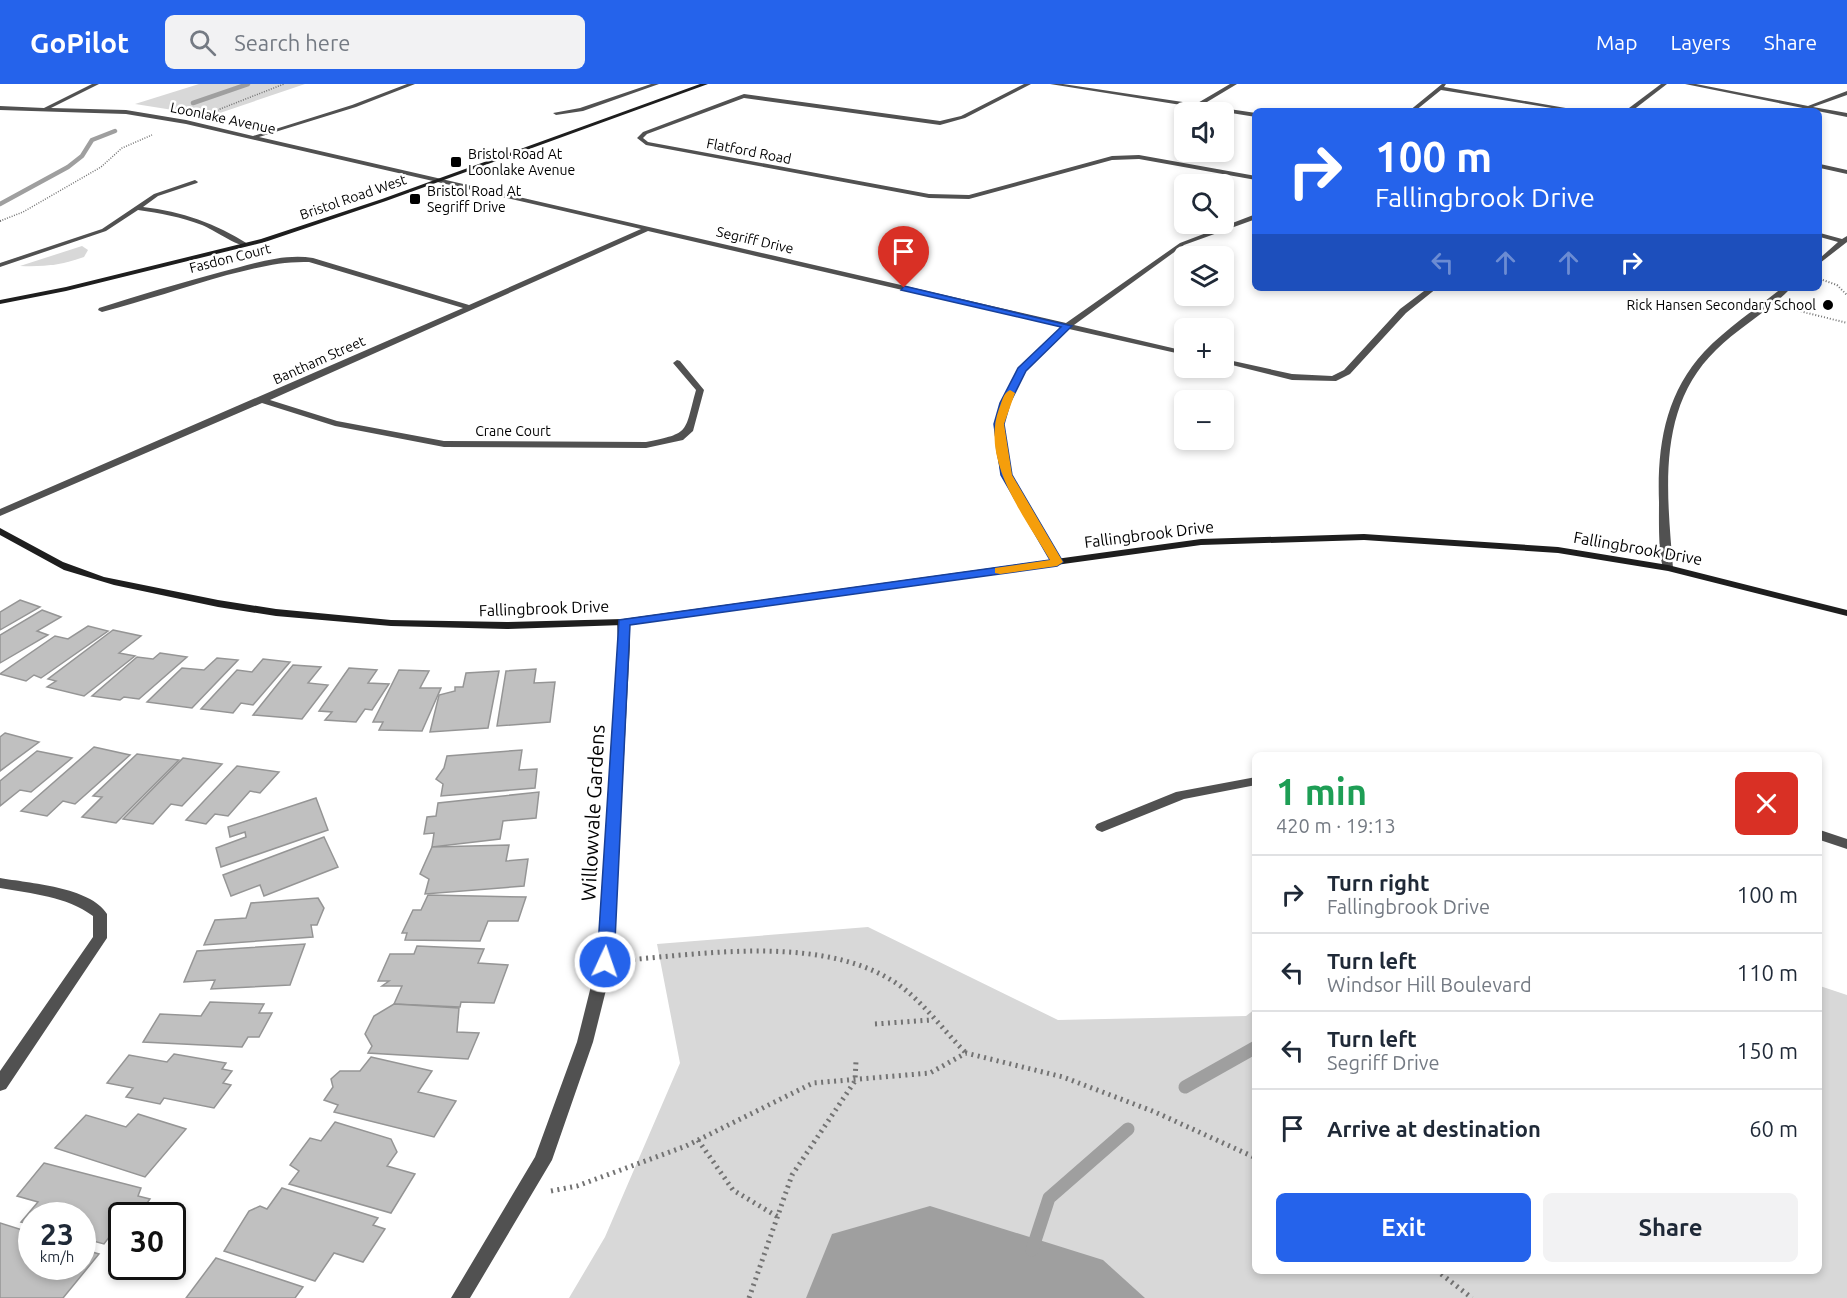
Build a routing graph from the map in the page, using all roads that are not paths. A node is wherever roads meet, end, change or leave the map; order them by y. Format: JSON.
{"nodes":[{"id":1,"x":96,"y":84,"type":"edge"},
{"id":2,"x":412,"y":84,"type":"edge"},
{"id":3,"x":656,"y":84,"type":"edge"},
{"id":4,"x":705,"y":84,"type":"edge"},
{"id":5,"x":1028,"y":84,"type":"edge"},
{"id":6,"x":1053,"y":84,"type":"edge"},
{"id":7,"x":1234,"y":84,"type":"edge"},
{"id":8,"x":1446,"y":84,"type":"edge"},
{"id":9,"x":1664,"y":84,"type":"edge"},
{"id":10,"x":1688,"y":84,"type":"edge"},
{"id":11,"x":1439,"y":88,"type":"junction"},
{"id":12,"x":1847,"y":93,"type":"edge"},
{"id":13,"x":1174,"y":102,"type":"edge"},
{"id":14,"x":1204,"y":102,"type":"edge"},
{"id":15,"x":1808,"y":107,"type":"junction"},
{"id":16,"x":0,"y":108,"type":"edge"},
{"id":17,"x":46,"y":108,"type":"junction"},
{"id":18,"x":1416,"y":108,"type":"edge"},
{"id":19,"x":1562,"y":108,"type":"edge"},
{"id":20,"x":1633,"y":108,"type":"edge"},
{"id":21,"x":1813,"y":108,"type":"edge"},
{"id":22,"x":1822,"y":110,"type":"edge"},
{"id":23,"x":1234,"y":112,"type":"edge"},
{"id":24,"x":556,"y":113,"type":"dead end"},
{"id":25,"x":1252,"y":114,"type":"edge"},
{"id":26,"x":1847,"y":115,"type":"edge"},
{"id":27,"x":255,"y":137,"type":"junction"},
{"id":28,"x":1822,"y":166,"type":"edge"},
{"id":29,"x":1847,"y":172,"type":"edge"},
{"id":30,"x":1252,"y":177,"type":"edge"},
{"id":31,"x":436,"y":180,"type":"junction"},
{"id":32,"x":195,"y":182,"type":"dead end"},
{"id":33,"x":139,"y":208,"type":"junction"},
{"id":34,"x":1252,"y":218,"type":"edge"},
{"id":35,"x":647,"y":229,"type":"junction"},
{"id":36,"x":1822,"y":235,"type":"edge"},
{"id":37,"x":1845,"y":240,"type":"edge"},
{"id":38,"x":246,"y":244,"type":"junction"},
{"id":39,"x":1822,"y":259,"type":"edge"},
{"id":40,"x":0,"y":265,"type":"edge"},
{"id":41,"x":1429,"y":291,"type":"edge"},
{"id":42,"x":1783,"y":291,"type":"edge"},
{"id":43,"x":0,"y":302,"type":"edge"},
{"id":44,"x":471,"y":308,"type":"junction"},
{"id":45,"x":102,"y":310,"type":"dead end"},
{"id":46,"x":1067,"y":326,"type":"junction"},
{"id":47,"x":1174,"y":350,"type":"edge"},
{"id":48,"x":677,"y":363,"type":"dead end"},
{"id":49,"x":1234,"y":363,"type":"edge"},
{"id":50,"x":262,"y":400,"type":"junction"},
{"id":51,"x":0,"y":513,"type":"edge"},
{"id":52,"x":0,"y":531,"type":"edge"},
{"id":53,"x":1057,"y":562,"type":"junction"},
{"id":54,"x":1668,"y":568,"type":"junction"},
{"id":55,"x":1847,"y":613,"type":"edge"},
{"id":56,"x":623,"y":622,"type":"junction"},
{"id":57,"x":1252,"y":782,"type":"edge"},
{"id":58,"x":1102,"y":827,"type":"dead end"},
{"id":59,"x":1822,"y":836,"type":"edge"},
{"id":60,"x":1847,"y":844,"type":"edge"},
{"id":61,"x":0,"y":884,"type":"edge"},
{"id":62,"x":0,"y":1084,"type":"edge"},
{"id":63,"x":460,"y":1298,"type":"edge"}],
"edges":[{"from":1,"to":17,"type":"street"},
{"from":2,"to":27,"type":"street"},
{"from":3,"to":24,"type":"street"},
{"from":4,"to":31,"type":"street","name":"Bristol Road West"},
{"from":5,"to":30,"type":"street","name":"Flatford Road"},
{"from":6,"to":13,"type":"street"},
{"from":7,"to":14,"type":"street"},
{"from":8,"to":11,"type":"street"},
{"from":9,"to":20,"type":"street"},
{"from":10,"to":15,"type":"street"},
{"from":11,"to":18,"type":"street"},
{"from":11,"to":19,"type":"street"},
{"from":12,"to":15,"type":"street"},
{"from":15,"to":21,"type":"street"},
{"from":16,"to":17,"type":"street","name":"Loonlake Avenue"},
{"from":17,"to":27,"type":"street","name":"Loonlake Avenue"},
{"from":22,"to":26,"type":"street"},
{"from":23,"to":25,"type":"street"},
{"from":27,"to":31,"type":"street","name":"Loonlake Avenue"},
{"from":28,"to":29,"type":"street"},
{"from":31,"to":35,"type":"street","name":"Segriff Drive"},
{"from":31,"to":38,"type":"street","name":"Bristol Road West"},
{"from":32,"to":33,"type":"street"},
{"from":33,"to":38,"type":"street"},
{"from":33,"to":40,"type":"street"},
{"from":34,"to":46,"type":"street"},
{"from":35,"to":44,"type":"street","name":"Bantham Street"},
{"from":35,"to":46,"type":"street","name":"Segriff Drive"},
{"from":36,"to":37,"type":"street"},
{"from":37,"to":39,"type":"street"},
{"from":38,"to":43,"type":"street","name":"Bristol Road West"},
{"from":41,"to":49,"type":"street"},
{"from":42,"to":54,"type":"street"},
{"from":44,"to":45,"type":"street","name":"Fasdon Court"},
{"from":44,"to":50,"type":"street","name":"Bantham Street"},
{"from":46,"to":47,"type":"street","name":"Segriff Drive"},
{"from":46,"to":53,"type":"street"},
{"from":48,"to":50,"type":"street","name":"Crane Court"},
{"from":50,"to":51,"type":"street","name":"Bantham Street"},
{"from":52,"to":56,"type":"street","name":"Fallingbrook Drive"},
{"from":53,"to":54,"type":"street","name":"Fallingbrook Drive"},
{"from":53,"to":56,"type":"street","name":"Fallingbrook Drive"},
{"from":54,"to":55,"type":"street","name":"Fallingbrook Drive"},
{"from":56,"to":63,"type":"street","name":"Willowvale Gardens"},
{"from":57,"to":58,"type":"street"},
{"from":59,"to":60,"type":"street"},
{"from":61,"to":62,"type":"street"}]}
